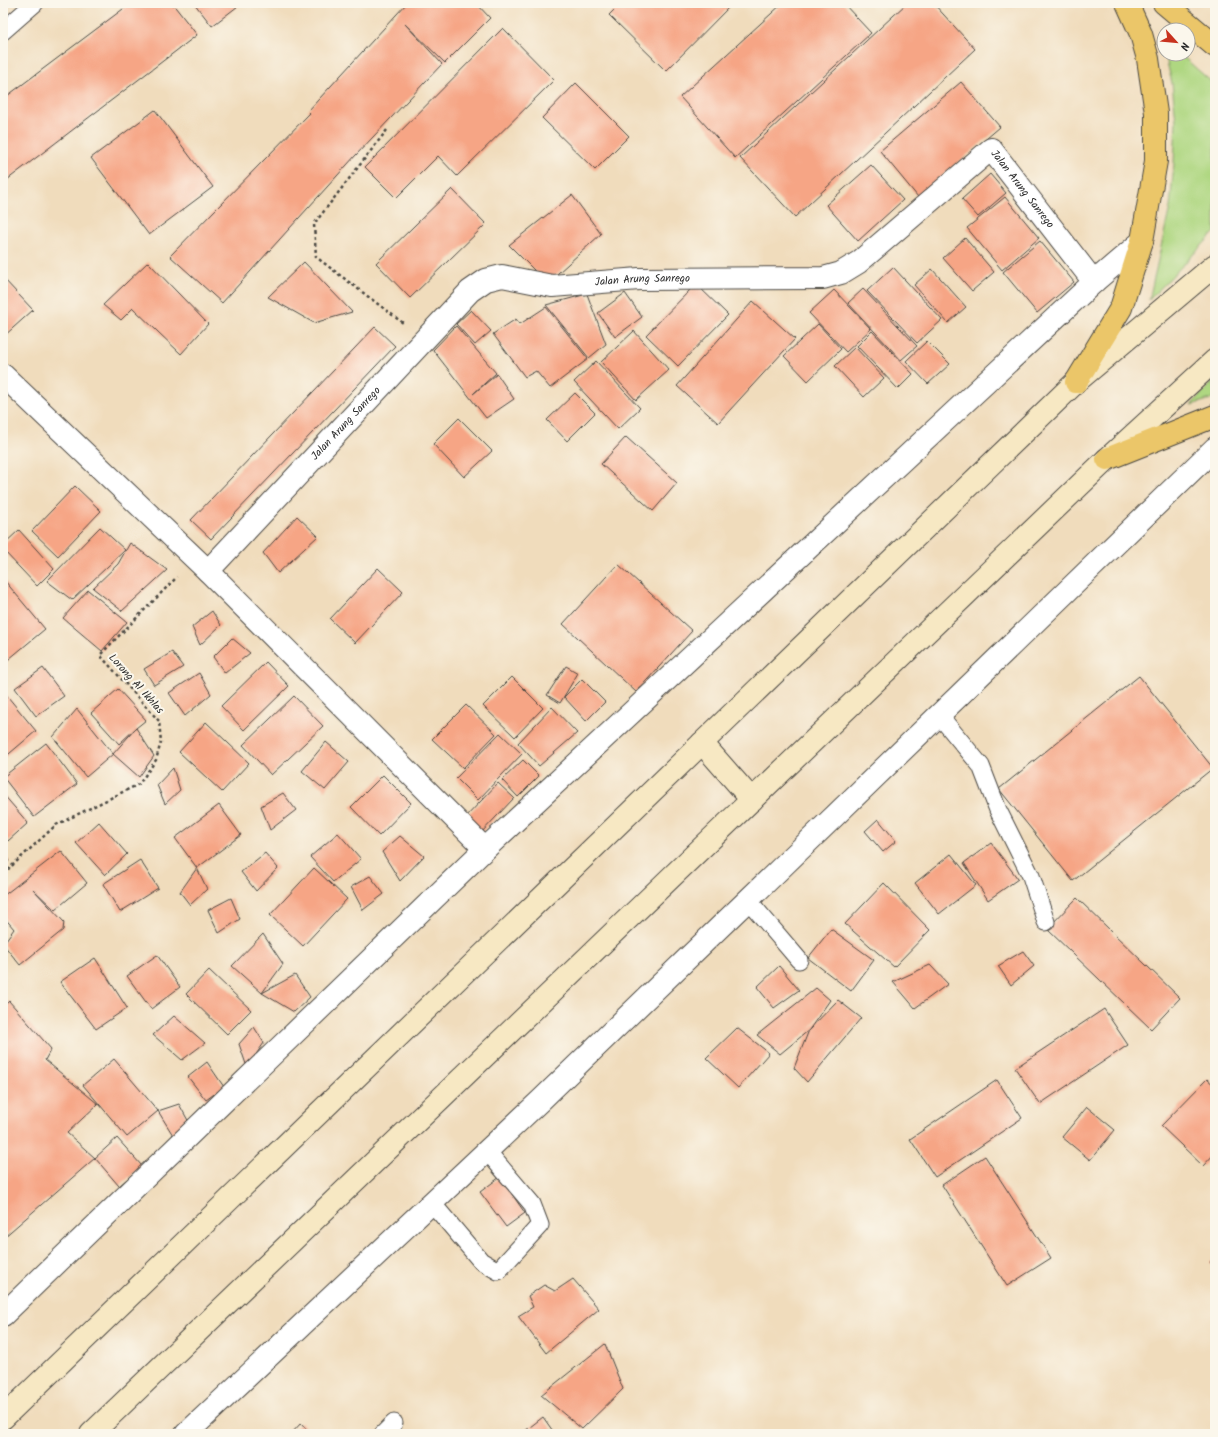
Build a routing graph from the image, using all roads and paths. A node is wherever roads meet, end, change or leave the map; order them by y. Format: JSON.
{"nodes":[{"id":1,"x":35,"y":3,"type":"edge"},
{"id":2,"x":1127,"y":3,"type":"edge"},
{"id":3,"x":1164,"y":3,"type":"edge"},
{"id":4,"x":3,"y":31,"type":"edge"},
{"id":5,"x":1215,"y":46,"type":"edge"},
{"id":6,"x":387,"y":130,"type":"dead end"},
{"id":7,"x":1142,"y":241,"type":"junction"},
{"id":8,"x":1215,"y":265,"type":"edge"},
{"id":9,"x":1094,"y":282,"type":"junction"},
{"id":10,"x":424,"y":339,"type":"junction"},
{"id":11,"x":1215,"y":360,"type":"edge"},
{"id":12,"x":3,"y":375,"type":"edge"},
{"id":13,"x":1076,"y":382,"type":"junction"},
{"id":14,"x":1215,"y":416,"type":"edge"},
{"id":15,"x":1215,"y":448,"type":"edge"},
{"id":16,"x":1108,"y":459,"type":"junction"},
{"id":17,"x":202,"y":564,"type":"junction"},
{"id":18,"x":939,"y":715,"type":"junction"},
{"id":19,"x":702,"y":743,"type":"junction"},
{"id":20,"x":752,"y":800,"type":"junction"},
{"id":21,"x":485,"y":849,"type":"junction"},
{"id":22,"x":3,"y":874,"type":"edge"},
{"id":23,"x":748,"y":900,"type":"junction"},
{"id":24,"x":1046,"y":922,"type":"dead end"},
{"id":25,"x":799,"y":960,"type":"dead end"},
{"id":26,"x":487,"y":1151,"type":"junction"},
{"id":27,"x":432,"y":1203,"type":"junction"},
{"id":28,"x":3,"y":1314,"type":"edge"},
{"id":29,"x":3,"y":1418,"type":"edge"},
{"id":30,"x":91,"y":1434,"type":"edge"},
{"id":31,"x":186,"y":1434,"type":"edge"}],
"edges":[{"from":1,"to":4,"type":"lane"},
{"from":2,"to":7,"type":"main road"},
{"from":3,"to":5,"type":"main road"},
{"from":6,"to":10,"type":"path"},
{"from":7,"to":9,"type":"street"},
{"from":7,"to":13,"type":"main road"},
{"from":8,"to":13,"type":"main road"},
{"from":9,"to":10,"type":"street","name":"Jalan Arung Sanrego"},
{"from":9,"to":21,"type":"street"},
{"from":10,"to":17,"type":"street","name":"Jalan Arung Sanrego"},
{"from":11,"to":16,"type":"main road"},
{"from":12,"to":17,"type":"street"},
{"from":13,"to":19,"type":"main road"},
{"from":14,"to":16,"type":"main road"},
{"from":15,"to":18,"type":"street"},
{"from":16,"to":20,"type":"main road"},
{"from":17,"to":21,"type":"street"},
{"from":17,"to":22,"type":"path","name":"Lorong Al Ikhlas"},
{"from":18,"to":23,"type":"street"},
{"from":18,"to":24,"type":"lane"},
{"from":19,"to":20,"type":"main road"},
{"from":19,"to":29,"type":"main road"},
{"from":20,"to":30,"type":"main road"},
{"from":21,"to":28,"type":"street"},
{"from":23,"to":25,"type":"lane"},
{"from":23,"to":26,"type":"street"},
{"from":26,"to":27,"type":"street"},
{"from":26,"to":27,"type":"lane"},
{"from":27,"to":31,"type":"street"}]}
